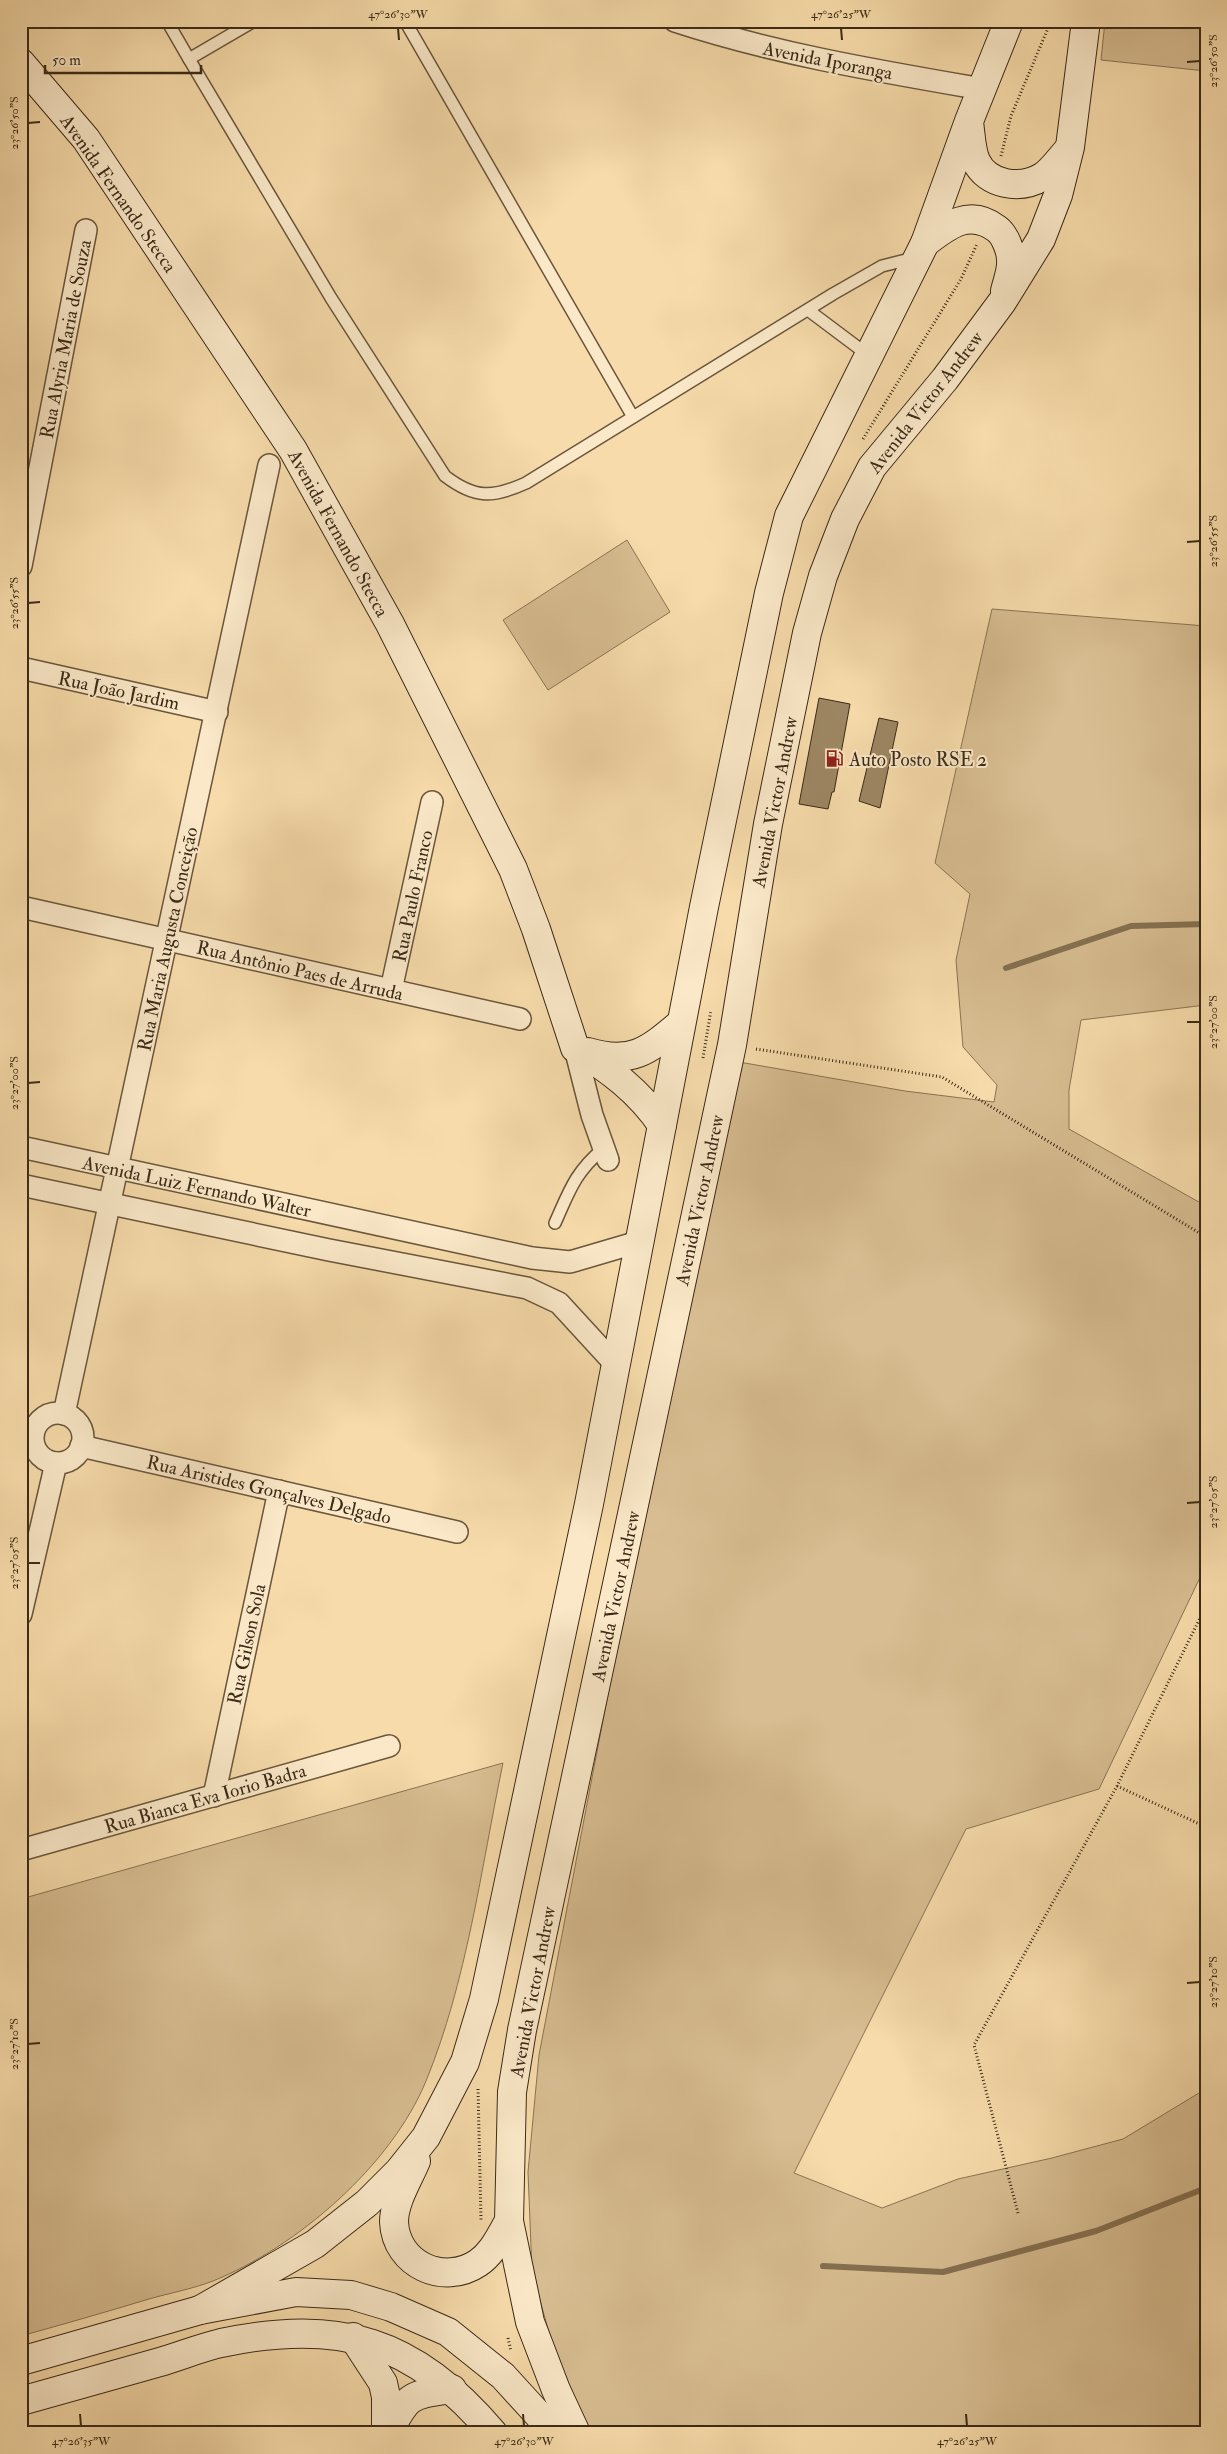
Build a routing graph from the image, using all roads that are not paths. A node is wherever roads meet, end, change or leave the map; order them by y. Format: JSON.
{"nodes":[{"id":1,"x":167,"y":21,"type":"edge"},
{"id":2,"x":254,"y":21,"type":"edge"},
{"id":3,"x":405,"y":21,"type":"edge"},
{"id":4,"x":675,"y":21,"type":"edge"},
{"id":5,"x":1009,"y":21,"type":"edge"},
{"id":6,"x":1086,"y":21,"type":"edge"},
{"id":7,"x":189,"y":59,"type":"junction"},
{"id":8,"x":21,"y":63,"type":"edge"},
{"id":9,"x":982,"y":89,"type":"junction"},
{"id":10,"x":969,"y":121,"type":"junction"},
{"id":11,"x":1070,"y":147,"type":"junction"},
{"id":12,"x":86,"y":230,"type":"dead end"},
{"id":13,"x":922,"y":250,"type":"junction"},
{"id":14,"x":1002,"y":302,"type":"junction"},
{"id":15,"x":808,"y":310,"type":"junction"},
{"id":16,"x":868,"y":355,"type":"junction"},
{"id":17,"x":633,"y":417,"type":"junction"},
{"id":18,"x":269,"y":465,"type":"dead end"},
{"id":19,"x":21,"y":566,"type":"edge"},
{"id":20,"x":21,"y":668,"type":"edge"},
{"id":21,"x":217,"y":712,"type":"junction"},
{"id":22,"x":432,"y":802,"type":"dead end"},
{"id":23,"x":21,"y":908,"type":"edge"},
{"id":24,"x":167,"y":940,"type":"junction"},
{"id":25,"x":391,"y":990,"type":"junction"},
{"id":26,"x":520,"y":1019,"type":"dead end"},
{"id":27,"x":680,"y":1024,"type":"junction"},
{"id":28,"x":574,"y":1048,"type":"junction"},
{"id":29,"x":662,"y":1125,"type":"junction"},
{"id":30,"x":21,"y":1147,"type":"edge"},
{"id":31,"x":605,"y":1154,"type":"joint"},
{"id":32,"x":118,"y":1168,"type":"junction"},
{"id":33,"x":21,"y":1184,"type":"edge"},
{"id":34,"x":110,"y":1203,"type":"junction"},
{"id":35,"x":555,"y":1223,"type":"dead end"},
{"id":36,"x":373,"y":1224,"type":"junction"},
{"id":37,"x":638,"y":1242,"type":"junction"},
{"id":38,"x":329,"y":1250,"type":"junction"},
{"id":39,"x":615,"y":1364,"type":"junction"},
{"id":40,"x":64,"y":1414,"type":"junction"},
{"id":41,"x":27,"y":1434,"type":"edge"},
{"id":42,"x":81,"y":1446,"type":"junction"},
{"id":43,"x":56,"y":1463,"type":"junction"},
{"id":44,"x":279,"y":1492,"type":"junction"},
{"id":45,"x":457,"y":1532,"type":"dead end"},
{"id":46,"x":21,"y":1614,"type":"edge"},
{"id":47,"x":389,"y":1746,"type":"dead end"},
{"id":48,"x":214,"y":1796,"type":"junction"},
{"id":49,"x":21,"y":1850,"type":"edge"},
{"id":50,"x":426,"y":2137,"type":"junction"},
{"id":51,"x":509,"y":2220,"type":"junction"},
{"id":52,"x":200,"y":2310,"type":"junction"},
{"id":53,"x":353,"y":2337,"type":"junction"},
{"id":54,"x":21,"y":2361,"type":"edge"},
{"id":55,"x":452,"y":2389,"type":"junction"},
{"id":56,"x":21,"y":2401,"type":"edge"},
{"id":57,"x":387,"y":2433,"type":"edge"},
{"id":58,"x":494,"y":2433,"type":"edge"},
{"id":59,"x":555,"y":2433,"type":"edge"},
{"id":60,"x":576,"y":2433,"type":"edge"}],
"edges":[{"from":1,"to":7,"type":"lane"},
{"from":2,"to":7,"type":"lane"},
{"from":3,"to":17,"type":"lane"},
{"from":4,"to":9,"type":"street","name":"Avenida Iporanga"},
{"from":5,"to":9,"type":"main road"},
{"from":6,"to":11,"type":"main road","name":"Avenida Victor Andrew"},
{"from":7,"to":17,"type":"lane"},
{"from":8,"to":28,"type":"main road","name":"Avenida Fernando Stecca"},
{"from":9,"to":10,"type":"main road"},
{"from":10,"to":11,"type":"main road"},
{"from":10,"to":13,"type":"main road"},
{"from":11,"to":14,"type":"main road","name":"Avenida Victor Andrew"},
{"from":12,"to":19,"type":"street","name":"Rua Alyria Maria de Souza"},
{"from":13,"to":14,"type":"main road"},
{"from":13,"to":15,"type":"lane"},
{"from":13,"to":16,"type":"main road"},
{"from":14,"to":51,"type":"main road","name":"Avenida Victor Andrew"},
{"from":15,"to":16,"type":"lane"},
{"from":15,"to":17,"type":"lane"},
{"from":16,"to":27,"type":"main road"},
{"from":18,"to":21,"type":"street","name":"Rua Maria Augusta Conceição"},
{"from":20,"to":21,"type":"street","name":"Rua João Jardim"},
{"from":21,"to":24,"type":"street","name":"Rua Maria Augusta Conceição"},
{"from":22,"to":25,"type":"street","name":"Rua Paulo Franco"},
{"from":23,"to":24,"type":"street","name":"Rua Antônio Paes de Arruda"},
{"from":24,"to":25,"type":"street","name":"Rua Antônio Paes de Arruda"},
{"from":24,"to":32,"type":"street","name":"Rua Maria Augusta Conceição"},
{"from":25,"to":26,"type":"street","name":"Rua Antônio Paes de Arruda"},
{"from":27,"to":28,"type":"main road"},
{"from":27,"to":29,"type":"main road"},
{"from":28,"to":29,"type":"main road"},
{"from":28,"to":31,"type":"street","name":"Avenida Fernando Stecca"},
{"from":29,"to":37,"type":"main road"},
{"from":30,"to":32,"type":"street","name":"Avenida Luiz Fernando Walter"},
{"from":31,"to":35,"type":"lane"},
{"from":32,"to":34,"type":"street","name":"Rua Maria Augusta Conceição"},
{"from":32,"to":36,"type":"street","name":"Avenida Luiz Fernando Walter"},
{"from":33,"to":34,"type":"street","name":"Avenida Luiz Fernando Walter"},
{"from":34,"to":38,"type":"street","name":"Avenida Luiz Fernando Walter"},
{"from":34,"to":40,"type":"street","name":"Rua Maria Augusta Conceição"},
{"from":36,"to":37,"type":"street","name":"Avenida Luiz Fernando Walter"},
{"from":36,"to":38,"type":"street","name":"Avenida Luiz Fernando Walter"},
{"from":37,"to":39,"type":"main road"},
{"from":38,"to":39,"type":"street","name":"Avenida Luiz Fernando Walter"},
{"from":39,"to":50,"type":"main road"},
{"from":40,"to":41,"type":"street"},
{"from":40,"to":42,"type":"street"},
{"from":41,"to":43,"type":"street"},
{"from":42,"to":43,"type":"street"},
{"from":42,"to":44,"type":"street","name":"Rua Aristides Gonçalves Delgado"},
{"from":43,"to":46,"type":"street"},
{"from":44,"to":45,"type":"street","name":"Rua Aristides Gonçalves Delgado"},
{"from":44,"to":48,"type":"street","name":"Rua Gilson Sola"},
{"from":47,"to":48,"type":"street","name":"Rua Bianca Eva Iorio Badra"},
{"from":48,"to":49,"type":"street","name":"Rua Bianca Eva Iorio Badra"},
{"from":50,"to":51,"type":"main road"},
{"from":50,"to":52,"type":"main road"},
{"from":51,"to":60,"type":"main road","name":"Avenida Victor Andrew"},
{"from":52,"to":54,"type":"main road"},
{"from":52,"to":59,"type":"main road"},
{"from":53,"to":55,"type":"main road"},
{"from":53,"to":56,"type":"main road"},
{"from":53,"to":57,"type":"main road"},
{"from":55,"to":57,"type":"main road"},
{"from":55,"to":58,"type":"main road"}]}
